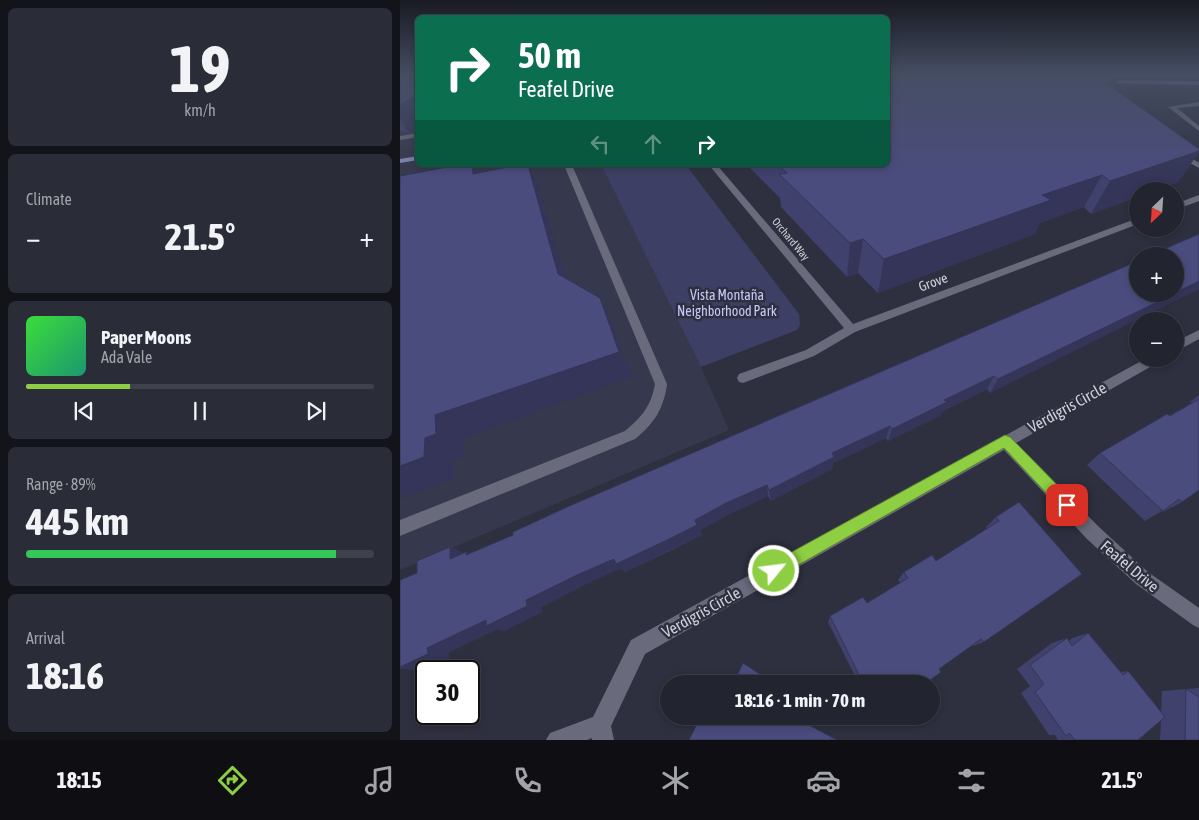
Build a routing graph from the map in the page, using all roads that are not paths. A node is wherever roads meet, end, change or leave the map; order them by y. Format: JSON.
{"nodes":[{"id":1,"x":1174,"y":110,"type":"edge"},
{"id":2,"x":1199,"y":129,"type":"edge"},
{"id":3,"x":415,"y":136,"type":"edge"},
{"id":4,"x":400,"y":138,"type":"edge"},
{"id":5,"x":1174,"y":151,"type":"edge"},
{"id":6,"x":415,"y":158,"type":"edge"},
{"id":7,"x":400,"y":161,"type":"edge"},
{"id":8,"x":1199,"y":166,"type":"edge"},
{"id":9,"x":569,"y":167,"type":"edge"},
{"id":10,"x":715,"y":167,"type":"edge"},
{"id":11,"x":1199,"y":198,"type":"edge"},
{"id":12,"x":1184,"y":204,"type":"edge"},
{"id":13,"x":1129,"y":224,"type":"edge"},
{"id":14,"x":851,"y":329,"type":"junction"},
{"id":15,"x":1199,"y":334,"type":"edge"},
{"id":16,"x":1184,"y":343,"type":"edge"},
{"id":17,"x":1140,"y":367,"type":"edge"},
{"id":18,"x":743,"y":378,"type":"dead end"},
{"id":19,"x":1005,"y":441,"type":"junction"},
{"id":20,"x":400,"y":528,"type":"edge"},
{"id":21,"x":1199,"y":619,"type":"edge"},
{"id":22,"x":601,"y":733,"type":"edge"},
{"id":23,"x":557,"y":740,"type":"edge"}],
"edges":[{"from":1,"to":2,"type":"street"},
{"from":3,"to":4,"type":"street"},
{"from":5,"to":8,"type":"street"},
{"from":6,"to":7,"type":"main road"},
{"from":9,"to":20,"type":"street"},
{"from":10,"to":14,"type":"street","name":"Orchard Way"},
{"from":11,"to":12,"type":"street"},
{"from":13,"to":14,"type":"street","name":"Grove"},
{"from":14,"to":18,"type":"street","name":"Grove"},
{"from":15,"to":16,"type":"street"},
{"from":17,"to":19,"type":"street","name":"Verdigris Circle"},
{"from":19,"to":21,"type":"street","name":"Feafel Drive"},
{"from":19,"to":22,"type":"street","name":"Verdigris Circle"},
{"from":22,"to":23,"type":"street","name":"Verdigris Circle"}]}
